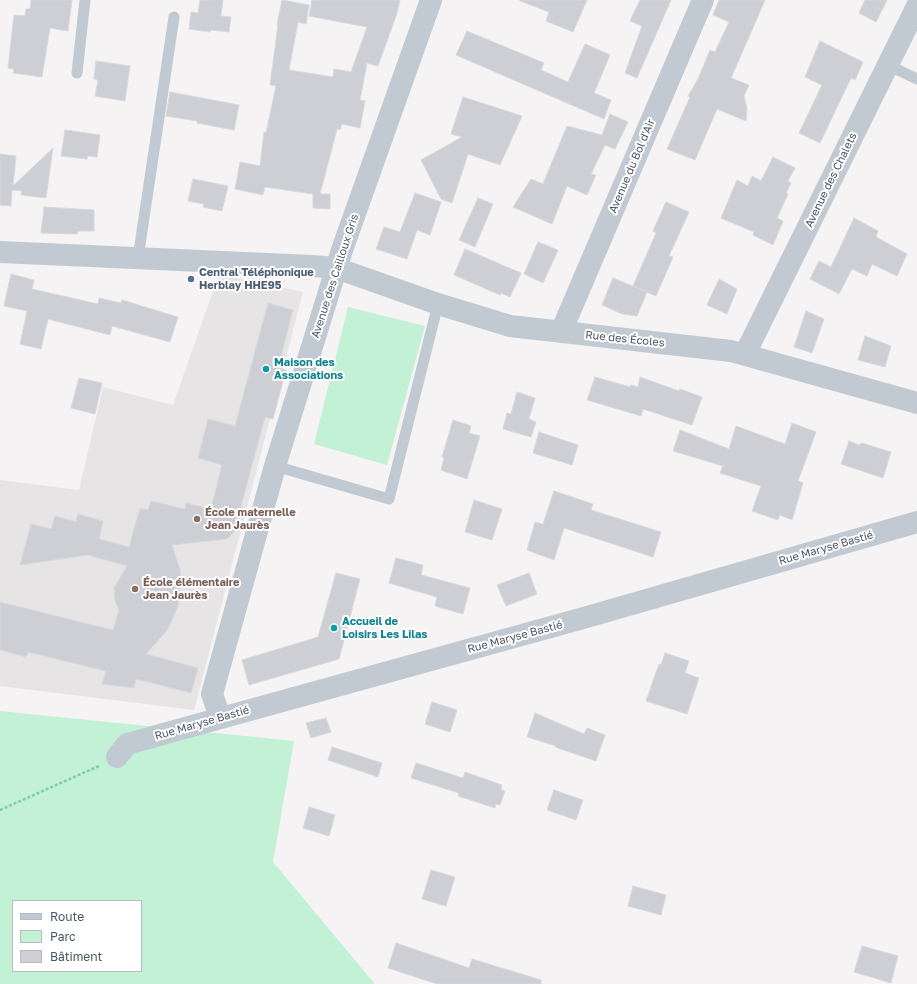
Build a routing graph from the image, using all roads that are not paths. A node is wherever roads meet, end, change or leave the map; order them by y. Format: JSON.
{"nodes":[{"id":1,"x":85,"y":0,"type":"edge"},
{"id":2,"x":431,"y":0,"type":"edge"},
{"id":3,"x":703,"y":0,"type":"edge"},
{"id":4,"x":917,"y":6,"type":"edge"},
{"id":5,"x":174,"y":17,"type":"dead end"},
{"id":6,"x":888,"y":65,"type":"junction"},
{"id":7,"x":77,"y":73,"type":"dead end"},
{"id":8,"x":917,"y":79,"type":"edge"},
{"id":9,"x":0,"y":252,"type":"edge"},
{"id":10,"x":138,"y":258,"type":"junction"},
{"id":11,"x":336,"y":268,"type":"junction"},
{"id":12,"x":438,"y":304,"type":"junction"},
{"id":13,"x":561,"y":332,"type":"junction"},
{"id":14,"x":745,"y":354,"type":"junction"},
{"id":15,"x":917,"y":403,"type":"edge"},
{"id":16,"x":276,"y":466,"type":"junction"},
{"id":17,"x":917,"y":522,"type":"edge"},
{"id":18,"x":220,"y":717,"type":"junction"},
{"id":19,"x":117,"y":757,"type":"road end"}],
"edges":[{"from":1,"to":7,"type":"lane"},
{"from":2,"to":11,"type":"street","name":"Avenue des Cailloux Gris"},
{"from":3,"to":13,"type":"street","name":"Avenue du Bol d'Air"},
{"from":4,"to":6,"type":"street","name":"Avenue des Chalets"},
{"from":5,"to":10,"type":"lane"},
{"from":6,"to":8,"type":"lane"},
{"from":6,"to":14,"type":"street","name":"Avenue des Chalets"},
{"from":9,"to":10,"type":"street","name":"Rue des Écoles"},
{"from":10,"to":11,"type":"street","name":"Rue des Écoles"},
{"from":11,"to":12,"type":"street","name":"Rue des Écoles"},
{"from":11,"to":16,"type":"street","name":"Avenue des Cailloux Gris"},
{"from":12,"to":13,"type":"street","name":"Rue des Écoles"},
{"from":12,"to":16,"type":"lane"},
{"from":13,"to":14,"type":"street","name":"Rue des Écoles"},
{"from":14,"to":15,"type":"street","name":"Rue des Écoles"},
{"from":16,"to":18,"type":"street","name":"Avenue des Cailloux Gris"},
{"from":17,"to":18,"type":"street","name":"Rue Maryse Bastié"},
{"from":18,"to":19,"type":"street","name":"Rue Maryse Bastié"}]}
